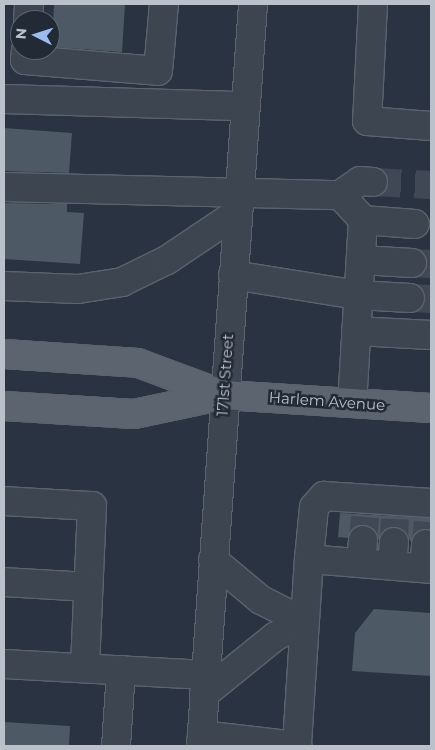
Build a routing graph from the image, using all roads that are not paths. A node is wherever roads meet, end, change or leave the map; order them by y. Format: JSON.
{"nodes":[{"id":1,"x":164,"y":4,"type":"edge"},
{"id":2,"x":253,"y":4,"type":"edge"},
{"id":3,"x":374,"y":4,"type":"edge"},
{"id":4,"x":25,"y":60,"type":"edge"},
{"id":5,"x":4,"y":99,"type":"edge"},
{"id":6,"x":245,"y":106,"type":"junction"},
{"id":7,"x":431,"y":126,"type":"edge"},
{"id":8,"x":373,"y":182,"type":"tunnel mouth"},
{"id":9,"x":4,"y":187,"type":"edge"},
{"id":10,"x":340,"y":195,"type":"junction"},
{"id":11,"x":238,"y":202,"type":"junction"},
{"id":12,"x":363,"y":220,"type":"junction"},
{"id":13,"x":415,"y":224,"type":"dead end"},
{"id":14,"x":361,"y":260,"type":"junction"},
{"id":15,"x":412,"y":263,"type":"tunnel mouth"},
{"id":16,"x":233,"y":274,"type":"junction"},
{"id":17,"x":4,"y":286,"type":"edge"},
{"id":18,"x":409,"y":310,"type":"tunnel mouth"},
{"id":19,"x":357,"y":315,"type":"junction"},
{"id":20,"x":431,"y":335,"type":"edge"},
{"id":21,"x":4,"y":354,"type":"edge"},
{"id":22,"x":224,"y":395,"type":"junction"},
{"id":23,"x":352,"y":403,"type":"junction"},
{"id":24,"x":4,"y":406,"type":"edge"},
{"id":25,"x":431,"y":408,"type":"edge"},
{"id":26,"x":4,"y":501,"type":"edge"},
{"id":27,"x":364,"y":529,"type":"junction"},
{"id":28,"x":394,"y":532,"type":"junction"},
{"id":29,"x":429,"y":535,"type":"edge"},
{"id":30,"x":309,"y":559,"type":"junction"},
{"id":31,"x":213,"y":560,"type":"junction"},
{"id":32,"x":4,"y":582,"type":"edge"},
{"id":33,"x":88,"y":587,"type":"junction"},
{"id":34,"x":305,"y":622,"type":"junction"},
{"id":35,"x":4,"y":664,"type":"edge"},
{"id":36,"x":84,"y":668,"type":"junction"},
{"id":37,"x":120,"y":670,"type":"junction"},
{"id":38,"x":205,"y":684,"type":"junction"},
{"id":39,"x":201,"y":741,"type":"edge"},
{"id":40,"x":297,"y":745,"type":"edge"},
{"id":41,"x":116,"y":746,"type":"edge"}],
"edges":[{"from":1,"to":4,"type":"street"},
{"from":2,"to":6,"type":"street","name":"171st Street"},
{"from":3,"to":7,"type":"street"},
{"from":5,"to":6,"type":"street"},
{"from":6,"to":11,"type":"street","name":"171st Street"},
{"from":8,"to":10,"type":"street"},
{"from":9,"to":11,"type":"street"},
{"from":10,"to":11,"type":"street"},
{"from":10,"to":12,"type":"street"},
{"from":11,"to":16,"type":"street","name":"171st Street"},
{"from":11,"to":17,"type":"street"},
{"from":12,"to":13,"type":"street"},
{"from":12,"to":14,"type":"street"},
{"from":14,"to":15,"type":"street"},
{"from":14,"to":19,"type":"street"},
{"from":16,"to":19,"type":"street"},
{"from":16,"to":22,"type":"street","name":"171st Street"},
{"from":18,"to":19,"type":"street"},
{"from":19,"to":20,"type":"street"},
{"from":19,"to":23,"type":"street"},
{"from":21,"to":22,"type":"main road","name":"Harlem Avenue"},
{"from":22,"to":23,"type":"main road","name":"Harlem Avenue"},
{"from":22,"to":24,"type":"main road","name":"Harlem Avenue"},
{"from":22,"to":31,"type":"street","name":"171st Street"},
{"from":23,"to":25,"type":"main road","name":"Harlem Avenue"},
{"from":26,"to":33,"type":"street"},
{"from":27,"to":28,"type":"street"},
{"from":27,"to":28,"type":"street"},
{"from":27,"to":30,"type":"street"},
{"from":27,"to":30,"type":"street"},
{"from":28,"to":29,"type":"street"},
{"from":28,"to":29,"type":"street"},
{"from":30,"to":34,"type":"street"},
{"from":31,"to":34,"type":"street"},
{"from":31,"to":38,"type":"street","name":"171st Street"},
{"from":32,"to":33,"type":"street"},
{"from":33,"to":36,"type":"street"},
{"from":34,"to":38,"type":"street"},
{"from":34,"to":40,"type":"street"},
{"from":35,"to":36,"type":"street"},
{"from":36,"to":37,"type":"street"},
{"from":37,"to":38,"type":"street"},
{"from":37,"to":41,"type":"street"},
{"from":38,"to":39,"type":"street","name":"171st Street"},
{"from":39,"to":40,"type":"street"}]}
